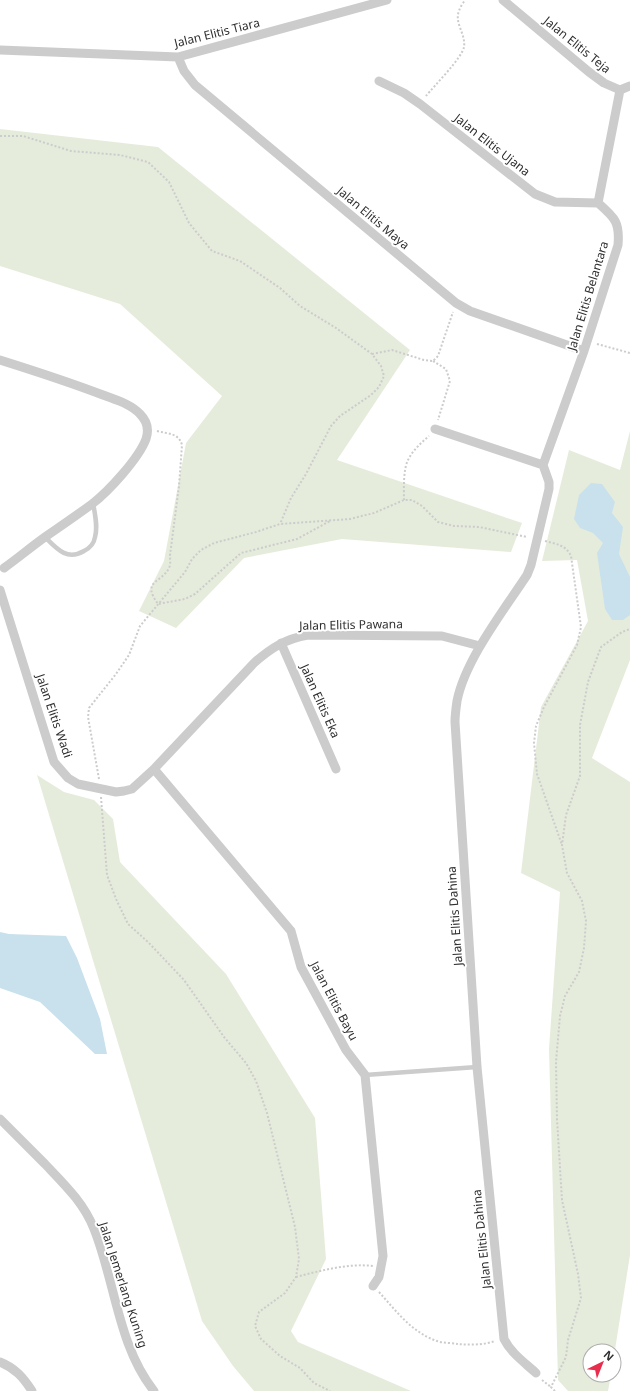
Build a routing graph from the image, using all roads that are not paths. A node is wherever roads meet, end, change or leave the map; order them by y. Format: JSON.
{"nodes":[{"id":1,"x":387,"y":0,"type":"edge"},
{"id":2,"x":503,"y":0,"type":"edge"},
{"id":3,"x":0,"y":50,"type":"edge"},
{"id":4,"x":178,"y":57,"type":"junction"},
{"id":5,"x":379,"y":81,"type":"dead end"},
{"id":6,"x":630,"y":86,"type":"edge"},
{"id":7,"x":620,"y":90,"type":"junction"},
{"id":8,"x":598,"y":203,"type":"junction"},
{"id":9,"x":585,"y":348,"type":"junction"},
{"id":10,"x":0,"y":360,"type":"edge"},
{"id":11,"x":435,"y":429,"type":"road end"},
{"id":12,"x":543,"y":465,"type":"junction"},
{"id":13,"x":93,"y":503,"type":"junction"},
{"id":14,"x":45,"y":537,"type":"junction"},
{"id":15,"x":1,"y":569,"type":"edge"},
{"id":16,"x":0,"y":590,"type":"edge"},
{"id":17,"x":281,"y":643,"type":"junction"},
{"id":18,"x":480,"y":646,"type":"junction"},
{"id":19,"x":154,"y":769,"type":"junction"},
{"id":20,"x":336,"y":769,"type":"dead end"},
{"id":21,"x":477,"y":1067,"type":"junction"},
{"id":22,"x":365,"y":1075,"type":"junction"},
{"id":23,"x":0,"y":1119,"type":"edge"},
{"id":24,"x":373,"y":1286,"type":"road end"},
{"id":25,"x":0,"y":1362,"type":"edge"},
{"id":26,"x":536,"y":1373,"type":"dead end"},
{"id":27,"x":32,"y":1391,"type":"edge"},
{"id":28,"x":154,"y":1391,"type":"edge"}],
"edges":[{"from":1,"to":4,"type":"street","name":"Jalan Elitis Tiara"},
{"from":2,"to":7,"type":"street","name":"Jalan Elitis Teja"},
{"from":3,"to":4,"type":"street","name":"Jalan Elitis Tiara"},
{"from":4,"to":9,"type":"street","name":"Jalan Elitis Maya"},
{"from":5,"to":8,"type":"street","name":"Jalan Elitis Ujana"},
{"from":6,"to":7,"type":"street"},
{"from":7,"to":8,"type":"street"},
{"from":8,"to":9,"type":"street","name":"Jalan Elitis Belantara"},
{"from":9,"to":12,"type":"street","name":"Jalan Elitis Belantara"},
{"from":10,"to":13,"type":"street"},
{"from":11,"to":12,"type":"street"},
{"from":12,"to":18,"type":"street","name":"Jalan Elitis Dahina"},
{"from":13,"to":14,"type":"street"},
{"from":13,"to":14,"type":"lane"},
{"from":14,"to":15,"type":"street"},
{"from":16,"to":19,"type":"street","name":"Jalan Elitis Wadi"},
{"from":17,"to":18,"type":"street","name":"Jalan Elitis Pawana"},
{"from":17,"to":19,"type":"street","name":"Jalan Elitis Pawana"},
{"from":17,"to":20,"type":"street","name":"Jalan Elitis Eka"},
{"from":18,"to":21,"type":"street","name":"Jalan Elitis Dahina"},
{"from":19,"to":22,"type":"street","name":"Jalan Elitis Bayu"},
{"from":21,"to":22,"type":"lane"},
{"from":21,"to":26,"type":"street","name":"Jalan Elitis Dahina"},
{"from":22,"to":24,"type":"street"},
{"from":23,"to":28,"type":"street","name":"Jalan Jemerlang Kuning"},
{"from":25,"to":27,"type":"street"}]}
